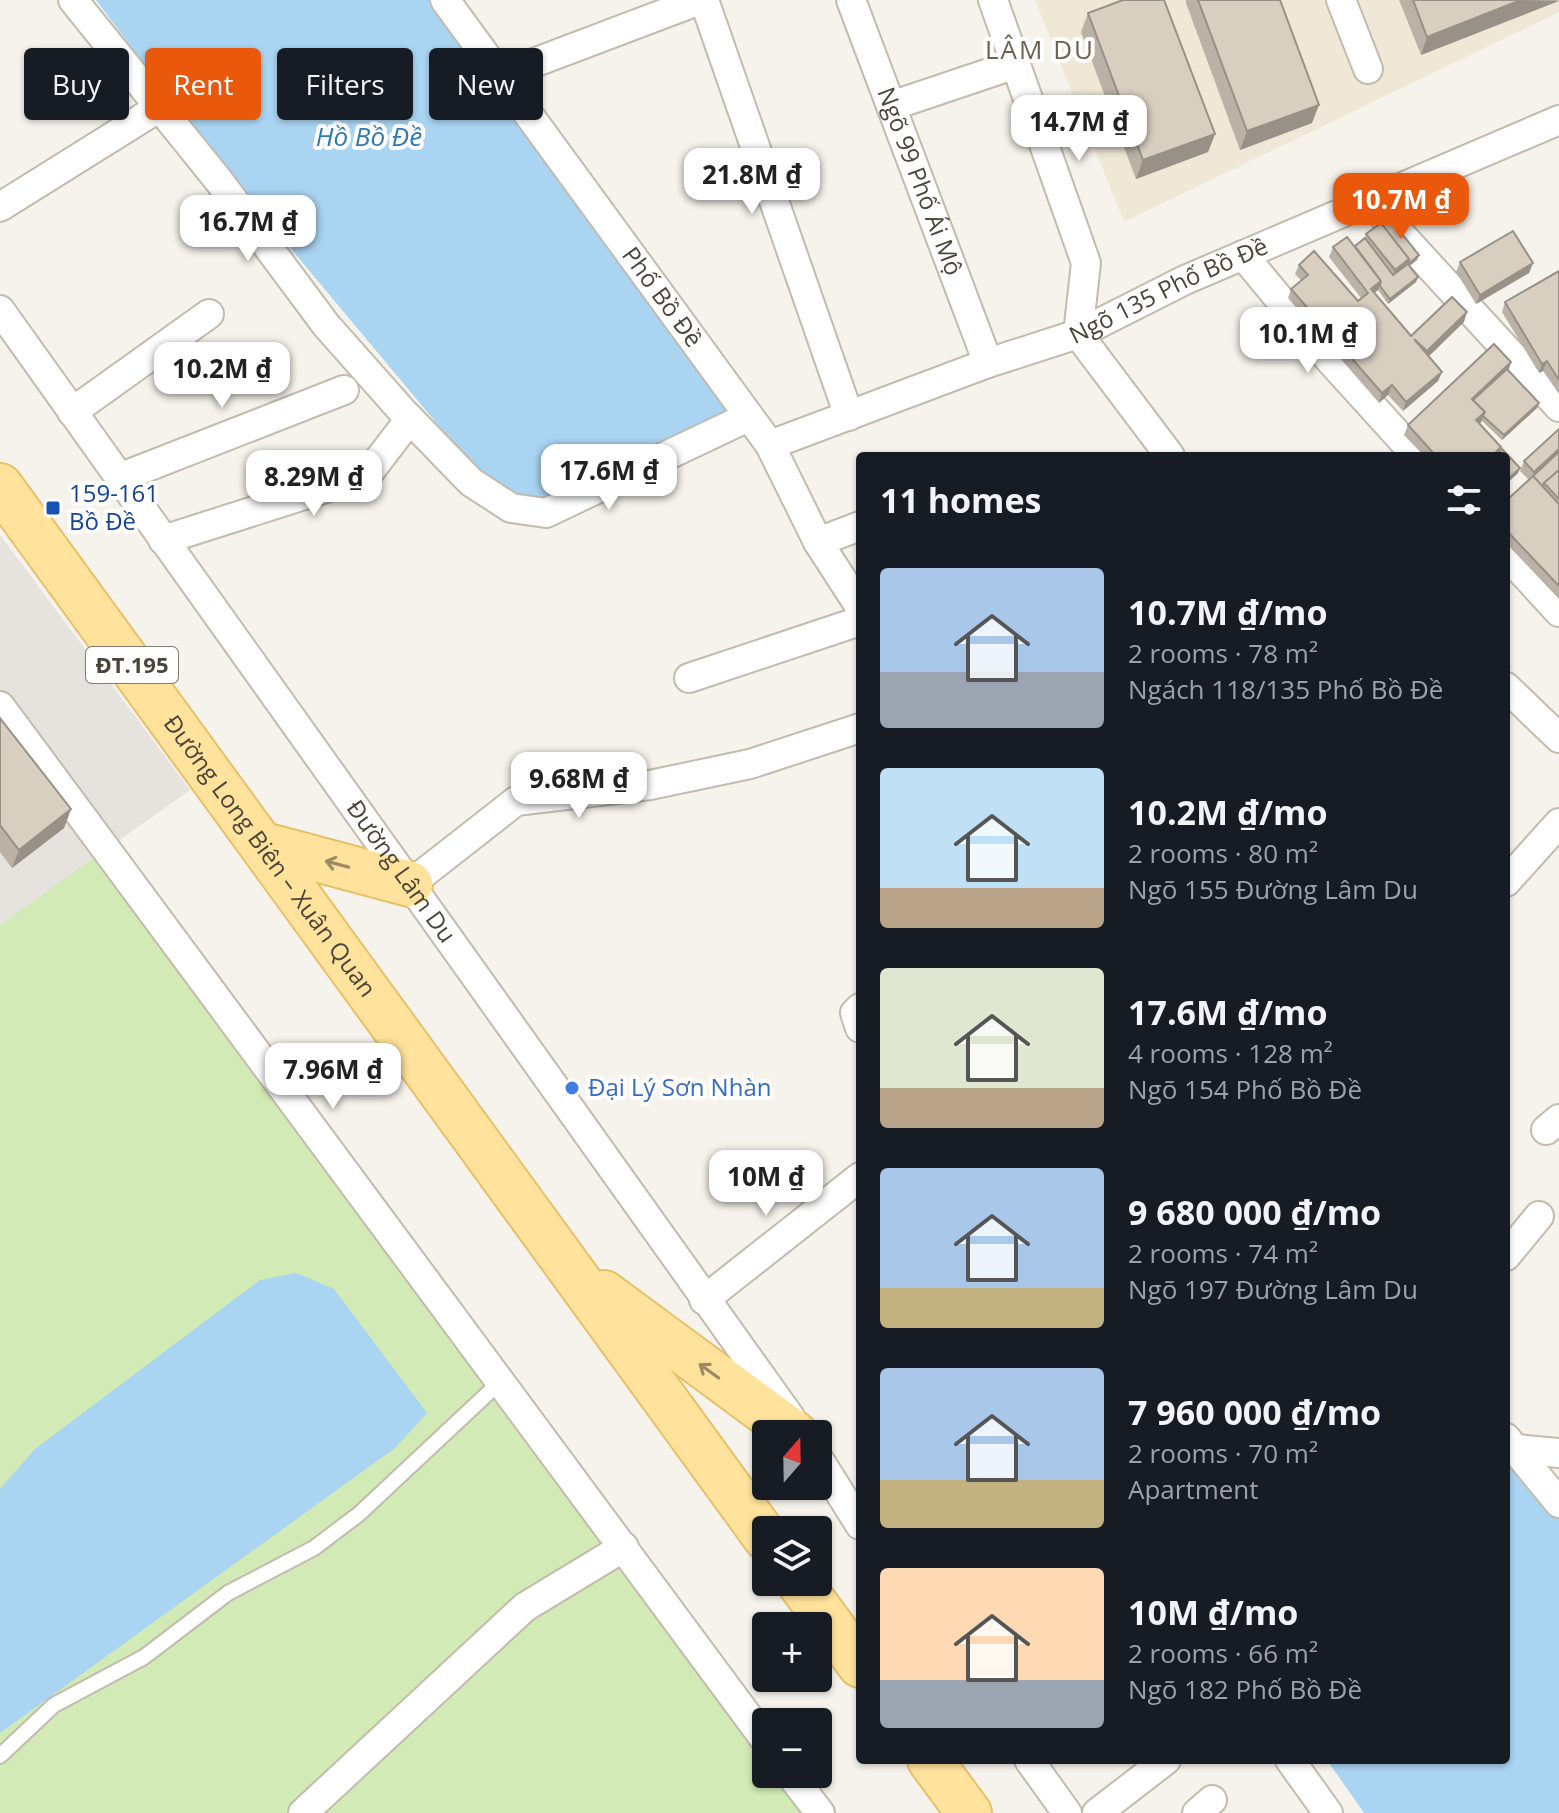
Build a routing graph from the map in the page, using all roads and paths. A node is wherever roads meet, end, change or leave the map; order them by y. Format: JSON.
{"nodes":[{"id":1,"x":73,"y":0,"type":"edge"},
{"id":2,"x":445,"y":0,"type":"edge"},
{"id":3,"x":851,"y":0,"type":"edge"},
{"id":4,"x":993,"y":0,"type":"edge"},
{"id":5,"x":1341,"y":0,"type":"edge"},
{"id":6,"x":694,"y":1,"type":"edge"},
{"id":7,"x":479,"y":48,"type":"edge"},
{"id":8,"x":543,"y":59,"type":"edge"},
{"id":9,"x":1016,"y":64,"type":"junction"},
{"id":10,"x":1368,"y":69,"type":"dead end"},
{"id":11,"x":145,"y":89,"type":"edge"},
{"id":12,"x":891,"y":106,"type":"junction"},
{"id":13,"x":145,"y":116,"type":"edge"},
{"id":14,"x":170,"y":120,"type":"edge"},
{"id":15,"x":531,"y":120,"type":"edge"},
{"id":16,"x":1559,"y":120,"type":"edge"},
{"id":17,"x":1371,"y":202,"type":"junction"},
{"id":18,"x":0,"y":207,"type":"edge"},
{"id":19,"x":1243,"y":255,"type":"junction"},
{"id":20,"x":0,"y":310,"type":"edge"},
{"id":21,"x":209,"y":314,"type":"dead end"},
{"id":22,"x":1078,"y":334,"type":"junction"},
{"id":23,"x":988,"y":363,"type":"junction"},
{"id":24,"x":344,"y":390,"type":"dead end"},
{"id":25,"x":1559,"y":407,"type":"edge"},
{"id":26,"x":72,"y":412,"type":"junction"},
{"id":27,"x":849,"y":416,"type":"junction"},
{"id":28,"x":748,"y":417,"type":"junction"},
{"id":29,"x":410,"y":419,"type":"junction"},
{"id":30,"x":770,"y":445,"type":"junction"},
{"id":31,"x":1167,"y":452,"type":"edge"},
{"id":32,"x":1413,"y":452,"type":"edge"},
{"id":33,"x":119,"y":478,"type":"junction"},
{"id":34,"x":0,"y":486,"type":"edge"},
{"id":35,"x":856,"y":528,"type":"edge"},
{"id":36,"x":163,"y":540,"type":"junction"},
{"id":37,"x":818,"y":542,"type":"junction"},
{"id":38,"x":1510,"y":558,"type":"edge"},
{"id":39,"x":856,"y":601,"type":"edge"},
{"id":40,"x":1559,"y":612,"type":"edge"},
{"id":41,"x":856,"y":622,"type":"edge"},
{"id":42,"x":689,"y":678,"type":"dead end"},
{"id":43,"x":1510,"y":691,"type":"edge"},
{"id":44,"x":0,"y":706,"type":"edge"},
{"id":45,"x":856,"y":729,"type":"edge"},
{"id":46,"x":1559,"y":738,"type":"edge"},
{"id":47,"x":1555,"y":837,"type":"edge"},
{"id":48,"x":264,"y":845,"type":"junction"},
{"id":49,"x":1510,"y":874,"type":"edge"},
{"id":50,"x":410,"y":884,"type":"junction"},
{"id":51,"x":856,"y":1180,"type":"edge"},
{"id":52,"x":1539,"y":1216,"type":"dead end"},
{"id":53,"x":1510,"y":1251,"type":"edge"},
{"id":54,"x":569,"y":1267,"type":"junction"},
{"id":55,"x":704,"y":1300,"type":"junction"},
{"id":56,"x":501,"y":1381,"type":"junction"},
{"id":57,"x":776,"y":1420,"type":"edge"},
{"id":58,"x":792,"y":1420,"type":"edge"},
{"id":59,"x":1511,"y":1444,"type":"edge"},
{"id":60,"x":1556,"y":1446,"type":"edge"},
{"id":61,"x":832,"y":1473,"type":"edge"},
{"id":62,"x":851,"y":1493,"type":"edge"},
{"id":63,"x":1559,"y":1503,"type":"edge"},
{"id":64,"x":752,"y":1519,"type":"edge"},
{"id":65,"x":624,"y":1547,"type":"junction"},
{"id":66,"x":809,"y":1596,"type":"edge"},
{"id":67,"x":856,"y":1660,"type":"edge"},
{"id":68,"x":752,"y":1722,"type":"edge"},
{"id":69,"x":0,"y":1756,"type":"edge"},
{"id":70,"x":933,"y":1764,"type":"edge"},
{"id":71,"x":1032,"y":1764,"type":"edge"},
{"id":72,"x":1161,"y":1764,"type":"edge"},
{"id":73,"x":1293,"y":1764,"type":"edge"},
{"id":74,"x":801,"y":1788,"type":"edge"},
{"id":75,"x":303,"y":1813,"type":"edge"},
{"id":76,"x":820,"y":1813,"type":"edge"},
{"id":77,"x":969,"y":1813,"type":"edge"},
{"id":78,"x":1067,"y":1813,"type":"edge"},
{"id":79,"x":1097,"y":1813,"type":"edge"},
{"id":80,"x":1328,"y":1813,"type":"edge"}],
"edges":[{"from":1,"to":11,"type":"street"},
{"from":2,"to":7,"type":"street","name":"Phố Bồ Đề"},
{"from":3,"to":12,"type":"street","name":"Ngõ 99 Phố Ái Mộ"},
{"from":4,"to":9,"type":"street"},
{"from":5,"to":10,"type":"street"},
{"from":6,"to":8,"type":"street"},
{"from":6,"to":27,"type":"street"},
{"from":9,"to":12,"type":"street"},
{"from":9,"to":22,"type":"street"},
{"from":12,"to":23,"type":"street","name":"Ngõ 99 Phố Ái Mộ"},
{"from":13,"to":18,"type":"street"},
{"from":14,"to":29,"type":"street"},
{"from":15,"to":28,"type":"street","name":"Phố Bồ Đề"},
{"from":16,"to":17,"type":"street","name":"Ngõ 135 Phố Bồ Đề"},
{"from":17,"to":19,"type":"street","name":"Ngõ 135 Phố Bồ Đề"},
{"from":17,"to":25,"type":"street"},
{"from":19,"to":22,"type":"street","name":"Ngõ 135 Phố Bồ Đề"},
{"from":19,"to":32,"type":"street"},
{"from":20,"to":26,"type":"street","name":"Đường Lâm Du"},
{"from":21,"to":26,"type":"street"},
{"from":22,"to":23,"type":"street","name":"Ngõ 135 Phố Bồ Đề"},
{"from":22,"to":31,"type":"street"},
{"from":23,"to":27,"type":"street","name":"Ngõ 135 Phố Bồ Đề"},
{"from":24,"to":33,"type":"street"},
{"from":26,"to":33,"type":"street","name":"Đường Lâm Du"},
{"from":27,"to":30,"type":"street","name":"Ngõ 135 Phố Bồ Đề"},
{"from":28,"to":29,"type":"street"},
{"from":28,"to":30,"type":"street","name":"Phố Bồ Đề"},
{"from":29,"to":36,"type":"street"},
{"from":30,"to":37,"type":"street","name":"Phố Bồ Đề"},
{"from":33,"to":36,"type":"street","name":"Đường Lâm Du"},
{"from":34,"to":48,"type":"main road","name":"Đường Long Biên – Xuân Quan","number":"ĐT.195"},
{"from":35,"to":37,"type":"street"},
{"from":36,"to":50,"type":"street","name":"Đường Lâm Du"},
{"from":37,"to":39,"type":"street","name":"Phố Bồ Đề"},
{"from":38,"to":40,"type":"street"},
{"from":41,"to":42,"type":"street"},
{"from":43,"to":46,"type":"street"},
{"from":44,"to":56,"type":"street"},
{"from":45,"to":50,"type":"street"},
{"from":47,"to":49,"type":"street"},
{"from":50,"to":48,"type":"main road","one_way":true},
{"from":48,"to":54,"type":"main road","name":"Đường Long Biên – Xuân Quan","number":"ĐT.195"},
{"from":50,"to":55,"type":"street","name":"Đường Lâm Du"},
{"from":51,"to":55,"type":"street"},
{"from":52,"to":53,"type":"street"},
{"from":57,"to":54,"type":"main road","one_way":true},
{"from":54,"to":64,"type":"main road","name":"Đường Long Biên – Xuân Quan"},
{"from":55,"to":58,"type":"street","name":"Đường Lâm Du"},
{"from":56,"to":65,"type":"street"},
{"from":56,"to":69,"type":"lane"},
{"from":59,"to":60,"type":"street"},
{"from":59,"to":63,"type":"street"},
{"from":61,"to":62,"type":"street"},
{"from":65,"to":68,"type":"street"},
{"from":65,"to":75,"type":"street"},
{"from":66,"to":67,"type":"main road"},
{"from":70,"to":77,"type":"main road"},
{"from":71,"to":78,"type":"street"},
{"from":72,"to":79,"type":"street"},
{"from":73,"to":80,"type":"street"},
{"from":74,"to":76,"type":"street"}]}
